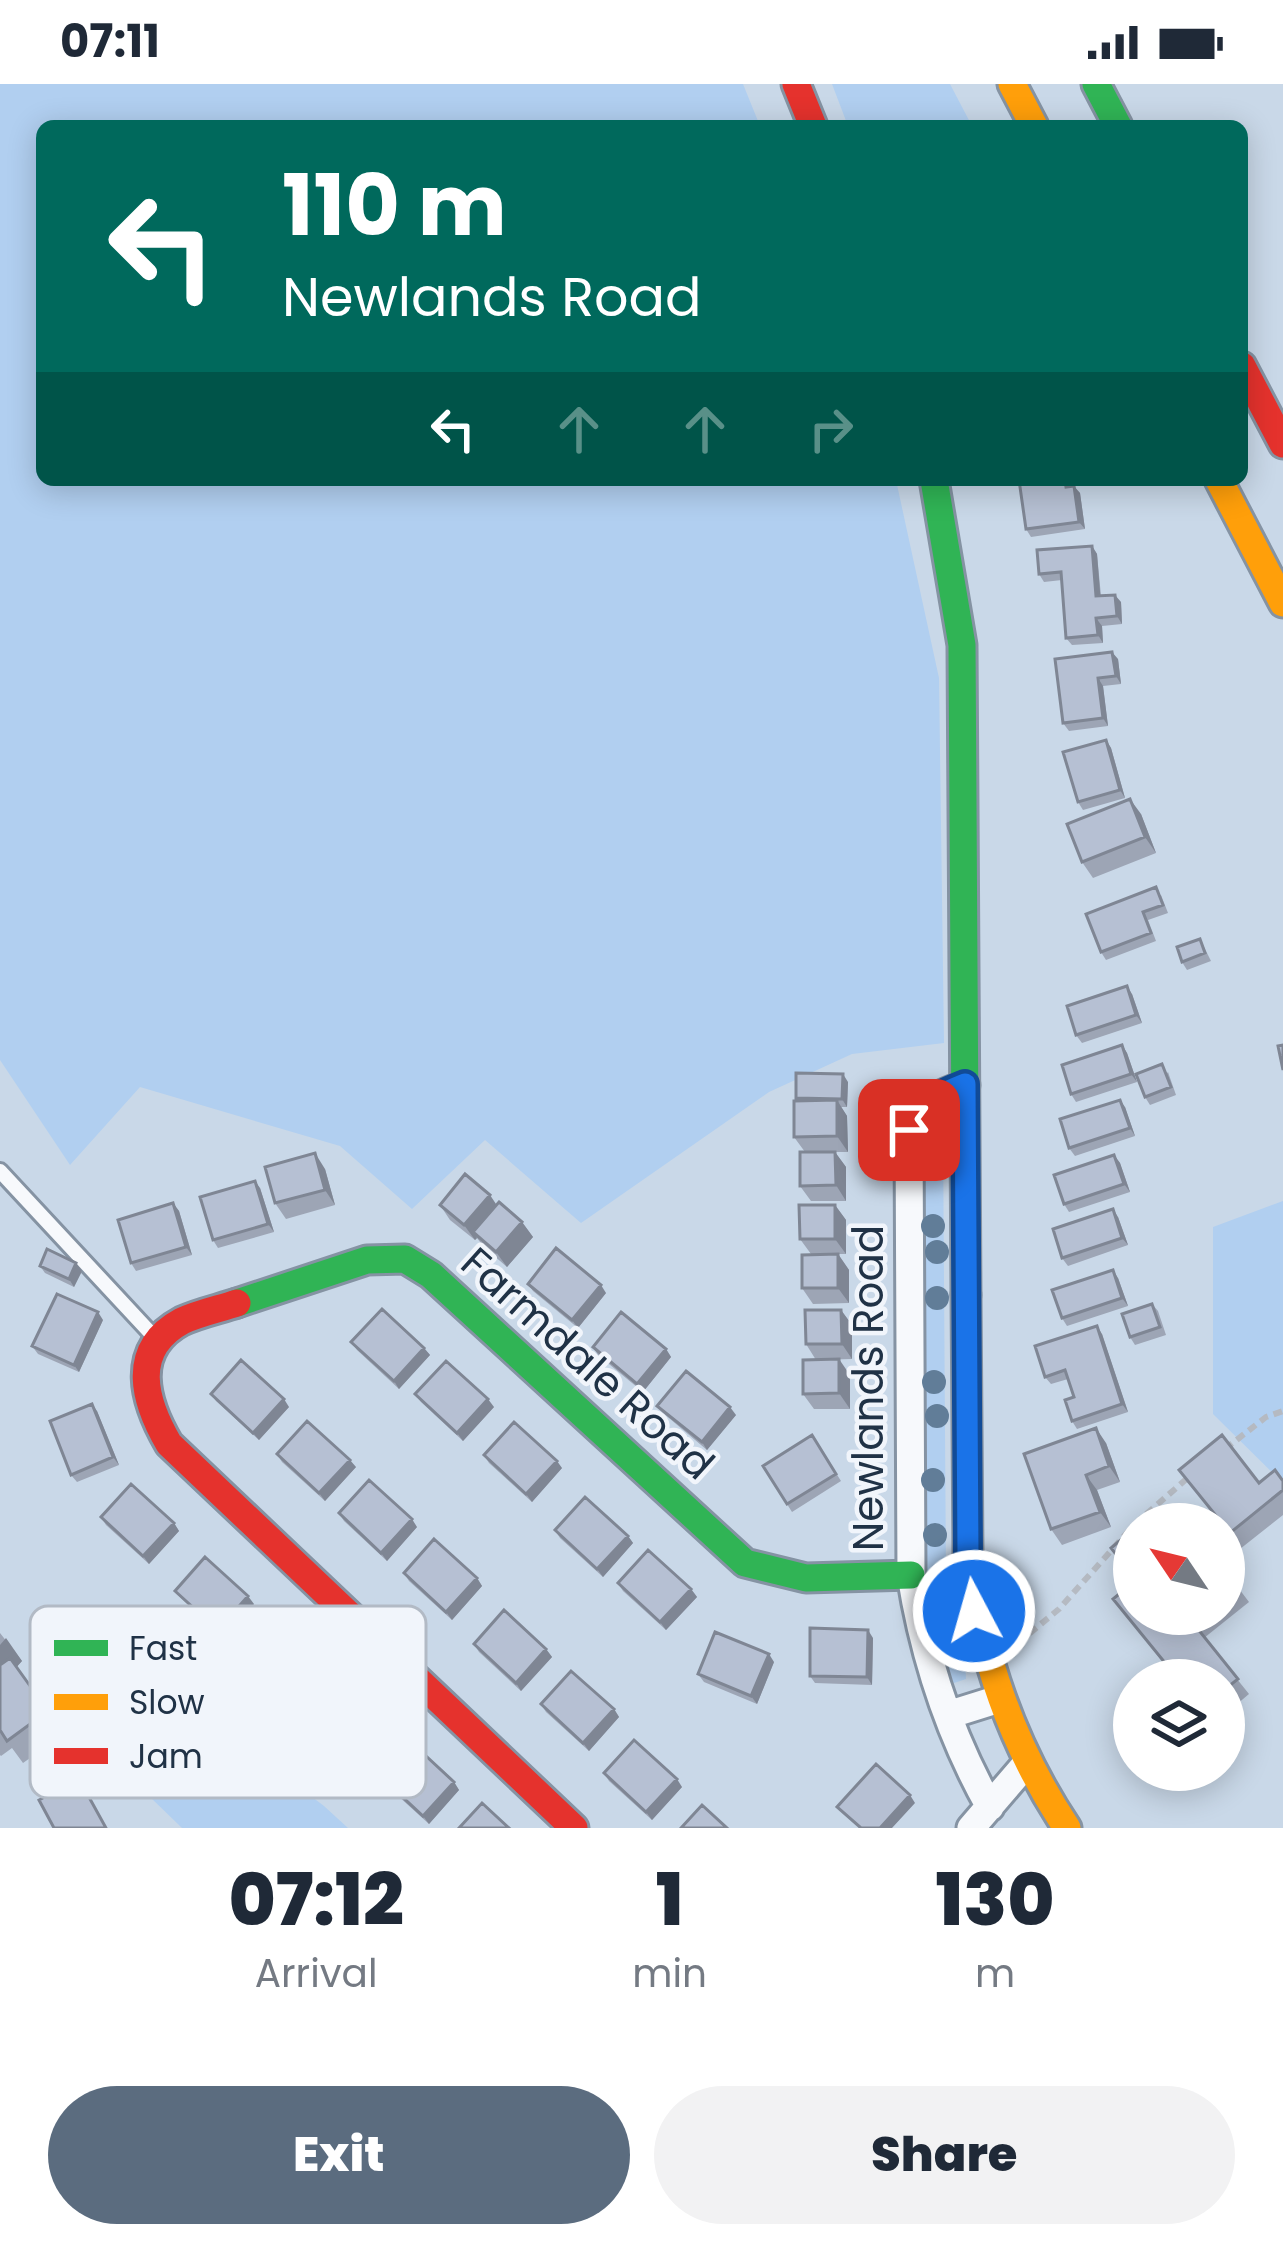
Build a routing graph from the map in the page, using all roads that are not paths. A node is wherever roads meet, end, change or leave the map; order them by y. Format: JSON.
{"nodes":[{"id":1,"x":796,"y":84,"type":"edge"},
{"id":2,"x":1012,"y":84,"type":"edge"},
{"id":3,"x":1096,"y":84,"type":"edge"},
{"id":4,"x":811,"y":120,"type":"edge"},
{"id":5,"x":1031,"y":120,"type":"edge"},
{"id":6,"x":1115,"y":120,"type":"edge"},
{"id":7,"x":1248,"y":377,"type":"edge"},
{"id":8,"x":1283,"y":444,"type":"edge"},
{"id":9,"x":935,"y":486,"type":"edge"},
{"id":10,"x":1222,"y":486,"type":"edge"},
{"id":11,"x":1283,"y":602,"type":"edge"},
{"id":12,"x":965,"y":1084,"type":"junction"},
{"id":13,"x":0,"y":1171,"type":"edge"},
{"id":14,"x":158,"y":1341,"type":"junction"},
{"id":15,"x":911,"y":1575,"type":"junction"},
{"id":16,"x":340,"y":1606,"type":"edge"},
{"id":17,"x":426,"y":1687,"type":"edge"},
{"id":18,"x":999,"y":1699,"type":"junction"},
{"id":19,"x":948,"y":1715,"type":"junction"},
{"id":20,"x":1026,"y":1764,"type":"junction"},
{"id":21,"x":981,"y":1818,"type":"edge"},
{"id":22,"x":574,"y":1828,"type":"edge"},
{"id":23,"x":1067,"y":1828,"type":"edge"}],
"edges":[{"from":1,"to":4,"type":"main road"},
{"from":2,"to":5,"type":"main road"},
{"from":3,"to":6,"type":"main road"},
{"from":7,"to":8,"type":"main road"},
{"from":9,"to":12,"type":"main road"},
{"from":10,"to":11,"type":"main road"},
{"from":12,"to":15,"type":"street","name":"Newlands Road"},
{"from":12,"to":18,"type":"main road"},
{"from":13,"to":14,"type":"lane"},
{"from":14,"to":15,"type":"main road","name":"Farmdale Road"},
{"from":14,"to":16,"type":"main road"},
{"from":15,"to":19,"type":"street","name":"Newlands Road"},
{"from":17,"to":22,"type":"main road"},
{"from":18,"to":19,"type":"street"},
{"from":18,"to":20,"type":"main road"},
{"from":19,"to":21,"type":"street","name":"Newlands Road"},
{"from":20,"to":21,"type":"street"},
{"from":20,"to":23,"type":"main road"}]}
